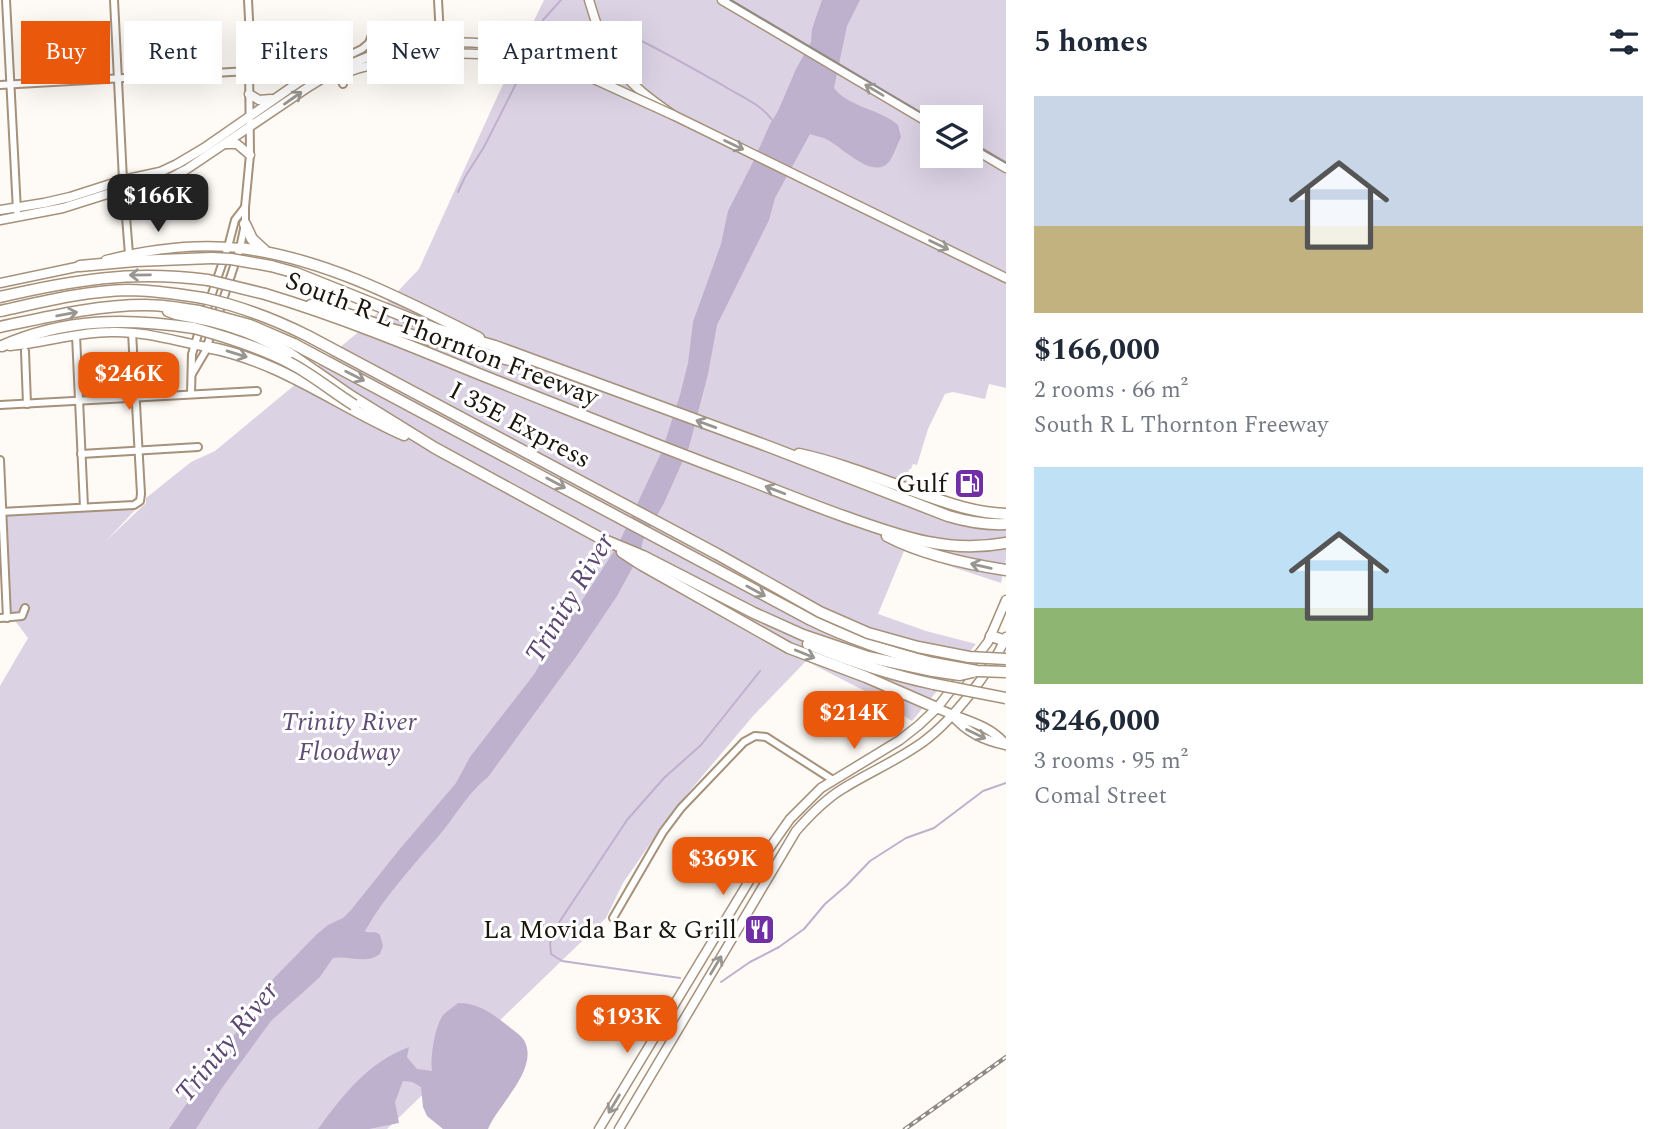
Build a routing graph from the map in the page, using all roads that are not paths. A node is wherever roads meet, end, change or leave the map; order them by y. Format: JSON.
{"nodes":[{"id":1,"x":6,"y":0,"type":"edge"},
{"id":2,"x":114,"y":0,"type":"edge"},
{"id":3,"x":248,"y":0,"type":"edge"},
{"id":4,"x":438,"y":0,"type":"edge"},
{"id":5,"x":589,"y":0,"type":"edge"},
{"id":6,"x":722,"y":0,"type":"edge"},
{"id":7,"x":249,"y":21,"type":"edge"},
{"id":8,"x":439,"y":21,"type":"edge"},
{"id":9,"x":367,"y":45,"type":"edge"},
{"id":10,"x":353,"y":57,"type":"edge"},
{"id":11,"x":236,"y":72,"type":"edge"},
{"id":12,"x":118,"y":78,"type":"junction"},
{"id":13,"x":10,"y":84,"type":"junction"},
{"id":14,"x":249,"y":84,"type":"edge"},
{"id":15,"x":306,"y":84,"type":"edge"},
{"id":16,"x":313,"y":84,"type":"edge"},
{"id":17,"x":605,"y":84,"type":"edge"},
{"id":18,"x":0,"y":85,"type":"edge"},
{"id":19,"x":249,"y":94,"type":"junction"},
{"id":20,"x":274,"y":99,"type":"junction"},
{"id":21,"x":250,"y":115,"type":"junction"},
{"id":22,"x":673,"y":115,"type":"junction"},
{"id":23,"x":920,"y":117,"type":"edge"},
{"id":24,"x":250,"y":127,"type":"junction"},
{"id":25,"x":226,"y":144,"type":"junction"},
{"id":26,"x":983,"y":154,"type":"edge"},
{"id":27,"x":250,"y":155,"type":"junction"},
{"id":28,"x":1006,"y":168,"type":"edge"},
{"id":29,"x":123,"y":185,"type":"junction"},
{"id":30,"x":244,"y":207,"type":"junction"},
{"id":31,"x":0,"y":210,"type":"edge"},
{"id":32,"x":17,"y":212,"type":"junction"},
{"id":33,"x":0,"y":220,"type":"edge"},
{"id":34,"x":245,"y":224,"type":"junction"},
{"id":35,"x":228,"y":247,"type":"junction"},
{"id":36,"x":240,"y":248,"type":"junction"},
{"id":37,"x":264,"y":251,"type":"junction"},
{"id":38,"x":129,"y":254,"type":"junction"},
{"id":39,"x":80,"y":266,"type":"junction"},
{"id":40,"x":1006,"y":278,"type":"edge"},
{"id":41,"x":0,"y":283,"type":"edge"},
{"id":42,"x":0,"y":297,"type":"edge"},
{"id":43,"x":0,"y":311,"type":"edge"},
{"id":44,"x":328,"y":311,"type":"junction"},
{"id":45,"x":196,"y":319,"type":"junction"},
{"id":46,"x":0,"y":327,"type":"edge"},
{"id":47,"x":132,"y":332,"type":"junction"},
{"id":48,"x":76,"y":335,"type":"junction"},
{"id":49,"x":195,"y":344,"type":"junction"},
{"id":50,"x":495,"y":346,"type":"junction"},
{"id":51,"x":1,"y":347,"type":"edge"},
{"id":52,"x":207,"y":347,"type":"junction"},
{"id":53,"x":25,"y":351,"type":"dead end"},
{"id":54,"x":192,"y":374,"type":"junction"},
{"id":55,"x":257,"y":391,"type":"dead end"},
{"id":56,"x":191,"y":394,"type":"junction"},
{"id":57,"x":135,"y":398,"type":"junction"},
{"id":58,"x":642,"y":401,"type":"junction"},
{"id":59,"x":79,"y":402,"type":"junction"},
{"id":60,"x":27,"y":404,"type":"junction"},
{"id":61,"x":0,"y":405,"type":"edge"},
{"id":62,"x":398,"y":432,"type":"junction"},
{"id":63,"x":198,"y":447,"type":"dead end"},
{"id":64,"x":770,"y":447,"type":"junction"},
{"id":65,"x":435,"y":448,"type":"junction"},
{"id":66,"x":138,"y":452,"type":"junction"},
{"id":67,"x":81,"y":454,"type":"junction"},
{"id":68,"x":0,"y":460,"type":"edge"},
{"id":69,"x":84,"y":507,"type":"junction"},
{"id":70,"x":1,"y":512,"type":"edge"},
{"id":71,"x":1006,"y":514,"type":"edge"},
{"id":72,"x":948,"y":516,"type":"junction"},
{"id":73,"x":855,"y":520,"type":"junction"},
{"id":74,"x":1006,"y":524,"type":"edge"},
{"id":75,"x":602,"y":539,"type":"junction"},
{"id":76,"x":1006,"y":543,"type":"edge"},
{"id":77,"x":1006,"y":570,"type":"edge"},
{"id":78,"x":1006,"y":600,"type":"edge"},
{"id":79,"x":25,"y":608,"type":"dead end"},
{"id":80,"x":3,"y":618,"type":"edge"},
{"id":81,"x":991,"y":636,"type":"junction"},
{"id":82,"x":1006,"y":640,"type":"edge"},
{"id":83,"x":817,"y":644,"type":"junction"},
{"id":84,"x":1006,"y":659,"type":"edge"},
{"id":85,"x":933,"y":667,"type":"junction"},
{"id":86,"x":1006,"y":672,"type":"edge"},
{"id":87,"x":1006,"y":698,"type":"edge"},
{"id":88,"x":937,"y":708,"type":"junction"},
{"id":89,"x":952,"y":715,"type":"junction"},
{"id":90,"x":1006,"y":745,"type":"edge"},
{"id":91,"x":889,"y":747,"type":"junction"},
{"id":92,"x":895,"y":758,"type":"junction"},
{"id":93,"x":833,"y":779,"type":"junction"},
{"id":94,"x":841,"y":789,"type":"junction"},
{"id":95,"x":612,"y":918,"type":"dead end"},
{"id":96,"x":715,"y":938,"type":"junction"},
{"id":97,"x":728,"y":946,"type":"junction"},
{"id":98,"x":629,"y":1079,"type":"junction"},
{"id":99,"x":643,"y":1088,"type":"junction"},
{"id":100,"x":599,"y":1129,"type":"edge"},
{"id":101,"x":619,"y":1129,"type":"edge"}],
"edges":[{"from":1,"to":13,"type":"street"},
{"from":2,"to":12,"type":"street"},
{"from":3,"to":7,"type":"street"},
{"from":4,"to":8,"type":"street"},
{"from":5,"to":22,"type":"main road","bridge":true},
{"from":23,"to":6,"type":"main road","one_way":true},
{"from":9,"to":10,"type":"street"},
{"from":11,"to":12,"type":"street"},
{"from":12,"to":13,"type":"street"},
{"from":12,"to":29,"type":"street"},
{"from":13,"to":18,"type":"street"},
{"from":13,"to":32,"type":"street"},
{"from":14,"to":19,"type":"street"},
{"from":15,"to":20,"type":"main road"},
{"from":24,"to":16,"type":"main road","one_way":true},
{"from":17,"to":22,"type":"main road","bridge":true},
{"from":19,"to":20,"type":"main road"},
{"from":19,"to":21,"type":"street"},
{"from":20,"to":21,"type":"main road"},
{"from":21,"to":24,"type":"street"},
{"from":21,"to":29,"type":"main road"},
{"from":22,"to":40,"type":"main road","one_way":true},
{"from":24,"to":25,"type":"main road"},
{"from":24,"to":27,"type":"street"},
{"from":25,"to":27,"type":"main road"},
{"from":25,"to":29,"type":"main road"},
{"from":26,"to":28,"type":"main road"},
{"from":27,"to":30,"type":"street"},
{"from":29,"to":32,"type":"main road"},
{"from":29,"to":38,"type":"street"},
{"from":30,"to":34,"type":"street"},
{"from":30,"to":35,"type":"street"},
{"from":31,"to":32,"type":"main road"},
{"from":32,"to":33,"type":"main road"},
{"from":34,"to":36,"type":"street"},
{"from":34,"to":37,"type":"highway"},
{"from":35,"to":36,"type":"main road"},
{"from":35,"to":38,"type":"main road"},
{"from":35,"to":49,"type":"street"},
{"from":36,"to":37,"type":"highway"},
{"from":36,"to":52,"type":"street"},
{"from":37,"to":50,"type":"highway"},
{"from":38,"to":39,"type":"main road"},
{"from":39,"to":41,"type":"main road"},
{"from":39,"to":50,"type":"highway","bridge":true},
{"from":44,"to":42,"type":"highway","name":"South R L Thornton Freeway","one_way":true,"bridge":true},
{"from":43,"to":84,"type":"highway","name":"I 35E Express","bridge":true},
{"from":44,"to":58,"type":"highway"},
{"from":73,"to":44,"type":"highway","name":"South R L Thornton Freeway","one_way":true},
{"from":46,"to":45,"type":"highway","one_way":true},
{"from":45,"to":51,"type":"highway"},
{"from":45,"to":62,"type":"highway","bridge":true},
{"from":45,"to":65,"type":"highway","bridge":true},
{"from":45,"to":85,"type":"highway","one_way":true,"bridge":true},
{"from":47,"to":48,"type":"main road"},
{"from":47,"to":49,"type":"main road"},
{"from":47,"to":57,"type":"street"},
{"from":48,"to":51,"type":"main road"},
{"from":48,"to":59,"type":"street"},
{"from":49,"to":52,"type":"main road"},
{"from":49,"to":54,"type":"street"},
{"from":50,"to":58,"type":"highway"},
{"from":52,"to":54,"type":"street"},
{"from":52,"to":62,"type":"highway","one_way":true},
{"from":53,"to":60,"type":"street"},
{"from":54,"to":56,"type":"street"},
{"from":55,"to":56,"type":"street"},
{"from":56,"to":57,"type":"street"},
{"from":57,"to":59,"type":"street"},
{"from":57,"to":66,"type":"street"},
{"from":64,"to":58,"type":"highway","one_way":true},
{"from":59,"to":60,"type":"street"},
{"from":59,"to":67,"type":"street"},
{"from":60,"to":61,"type":"street"},
{"from":62,"to":65,"type":"highway"},
{"from":63,"to":66,"type":"street"},
{"from":64,"to":71,"type":"highway"},
{"from":64,"to":72,"type":"highway"},
{"from":65,"to":75,"type":"highway"},
{"from":66,"to":67,"type":"street"},
{"from":66,"to":69,"type":"street"},
{"from":67,"to":69,"type":"street"},
{"from":68,"to":70,"type":"street"},
{"from":69,"to":70,"type":"street"},
{"from":70,"to":80,"type":"street"},
{"from":71,"to":72,"type":"highway"},
{"from":72,"to":74,"type":"highway"},
{"from":73,"to":76,"type":"highway"},
{"from":77,"to":73,"type":"highway","one_way":true},
{"from":75,"to":83,"type":"highway"},
{"from":75,"to":88,"type":"highway","one_way":true},
{"from":78,"to":81,"type":"main road"},
{"from":79,"to":80,"type":"street"},
{"from":81,"to":82,"type":"highway"},
{"from":81,"to":88,"type":"main road"},
{"from":82,"to":89,"type":"main road"},
{"from":83,"to":85,"type":"highway"},
{"from":83,"to":87,"type":"highway","bridge":true},
{"from":85,"to":86,"type":"highway","bridge":true},
{"from":88,"to":89,"type":"main road"},
{"from":88,"to":91,"type":"main road"},
{"from":89,"to":90,"type":"main road"},
{"from":89,"to":92,"type":"main road"},
{"from":91,"to":92,"type":"main road"},
{"from":91,"to":93,"type":"main road"},
{"from":92,"to":94,"type":"main road"},
{"from":93,"to":94,"type":"main road"},
{"from":93,"to":95,"type":"street"},
{"from":93,"to":96,"type":"main road"},
{"from":94,"to":97,"type":"main road"},
{"from":96,"to":97,"type":"main road"},
{"from":96,"to":98,"type":"main road"},
{"from":99,"to":97,"type":"main road","one_way":true},
{"from":98,"to":99,"type":"main road"},
{"from":98,"to":100,"type":"main road","one_way":true},
{"from":99,"to":101,"type":"main road"}]}
